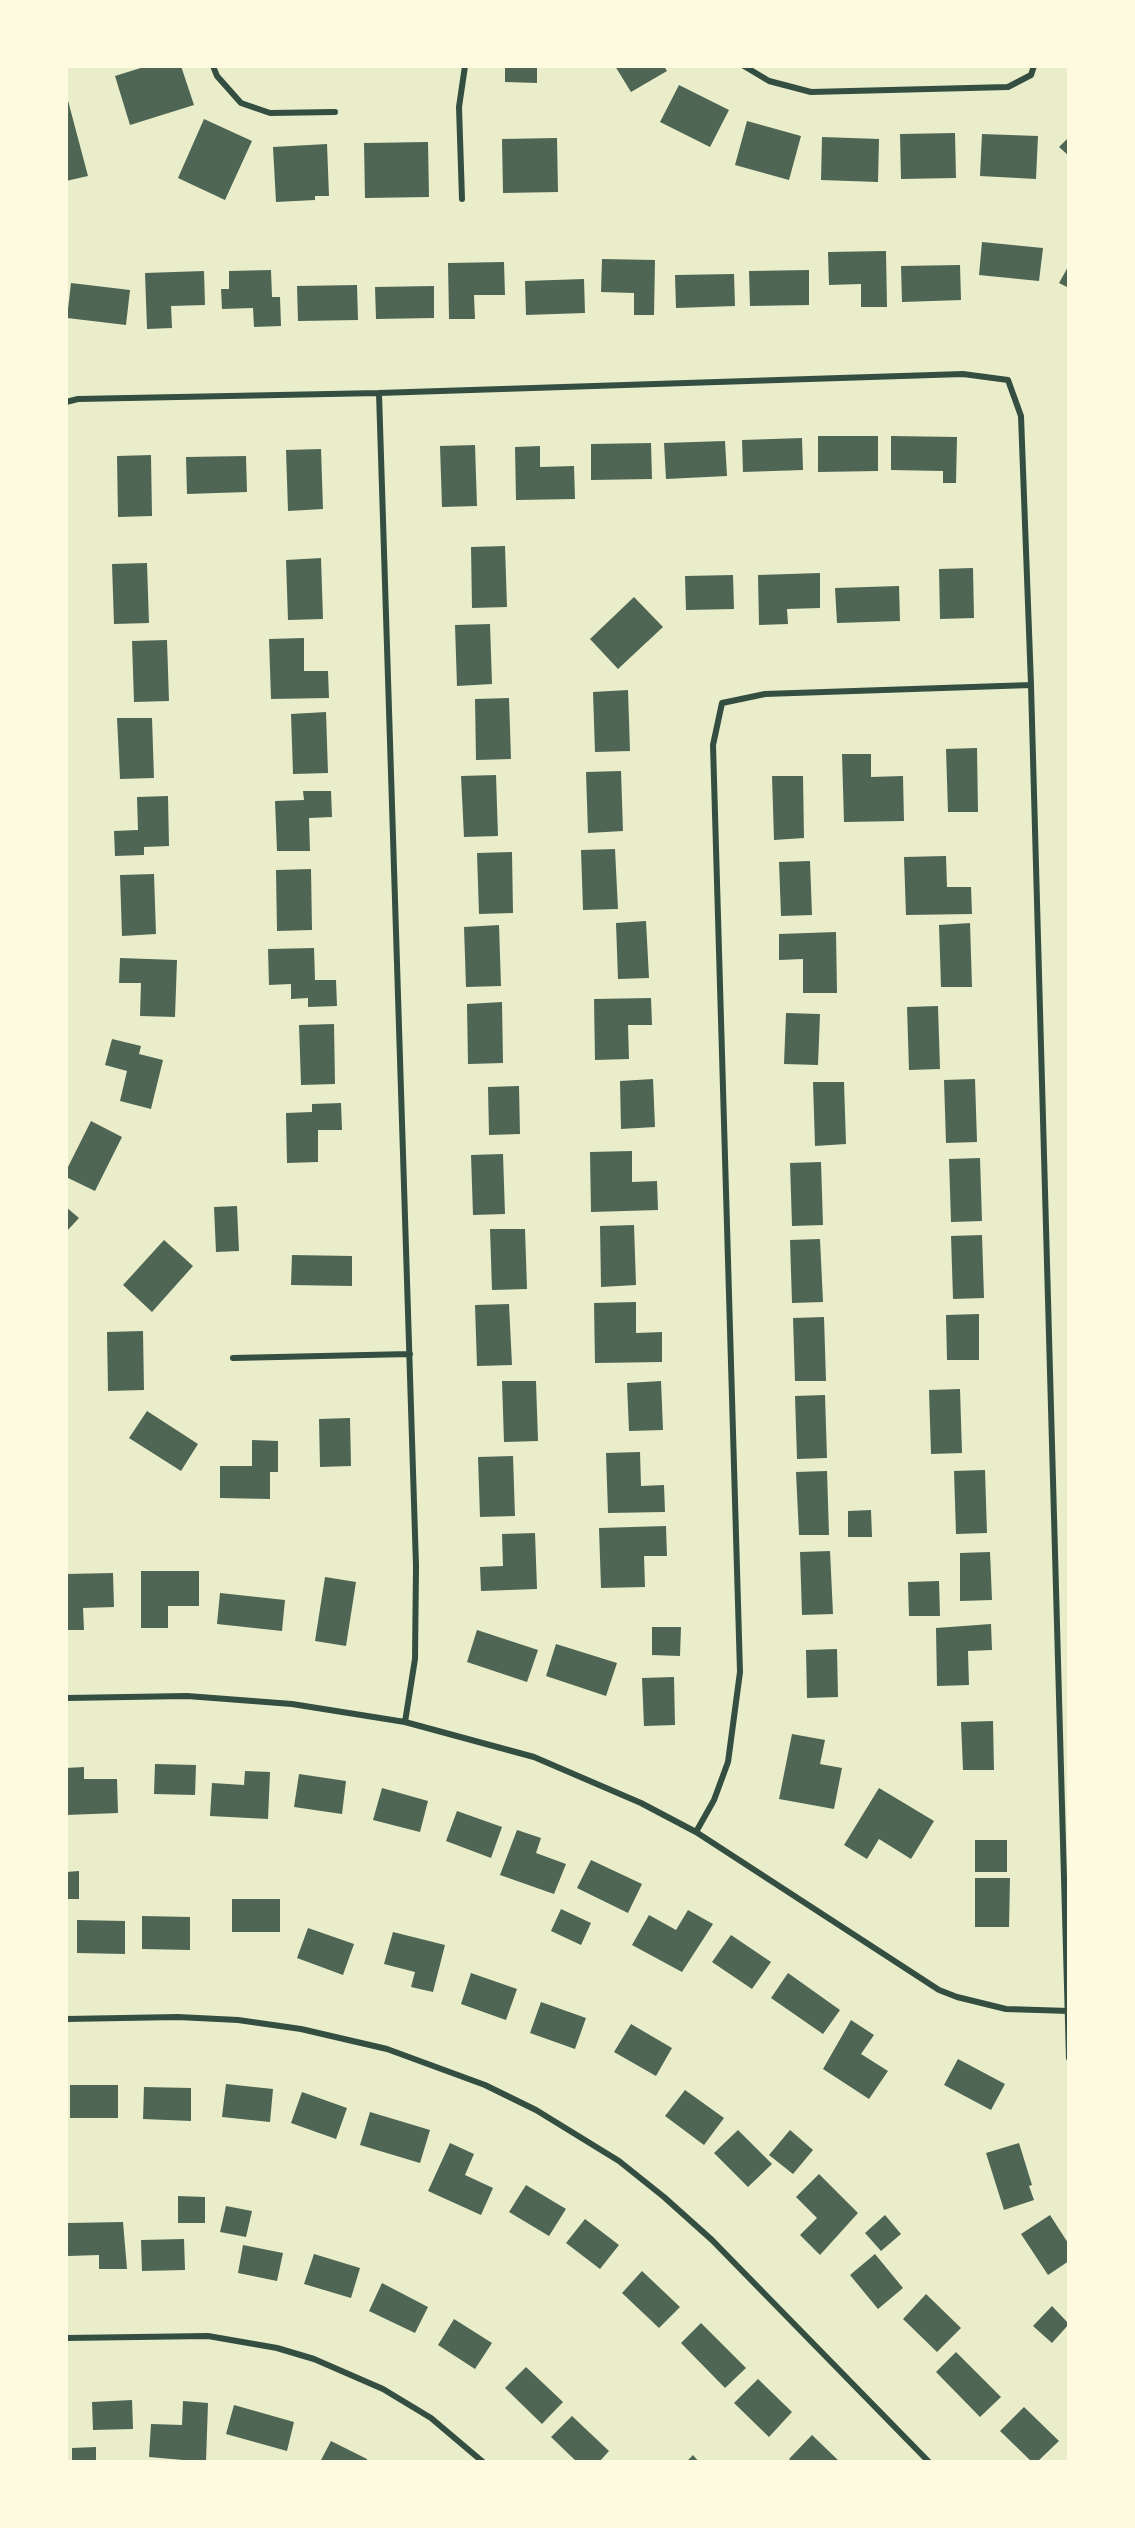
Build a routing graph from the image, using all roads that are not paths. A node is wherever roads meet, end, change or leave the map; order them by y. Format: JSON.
{"nodes":[{"id":1,"x":213,"y":66,"type":"edge"},
{"id":2,"x":465,"y":66,"type":"edge"},
{"id":3,"x":744,"y":66,"type":"edge"},
{"id":4,"x":1034,"y":66,"type":"edge"},
{"id":5,"x":335,"y":112,"type":"dead end"},
{"id":6,"x":462,"y":199,"type":"dead end"},
{"id":7,"x":380,"y":393,"type":"junction"},
{"id":8,"x":66,"y":402,"type":"edge"},
{"id":9,"x":1031,"y":685,"type":"junction"},
{"id":10,"x":410,"y":1354,"type":"junction"},
{"id":11,"x":233,"y":1358,"type":"dead end"},
{"id":12,"x":66,"y":1698,"type":"edge"},
{"id":13,"x":405,"y":1722,"type":"junction"},
{"id":14,"x":696,"y":1832,"type":"junction"},
{"id":15,"x":1069,"y":2011,"type":"edge"},
{"id":16,"x":66,"y":2019,"type":"edge"},
{"id":17,"x":1069,"y":2058,"type":"edge"},
{"id":18,"x":66,"y":2338,"type":"edge"},
{"id":19,"x":483,"y":2462,"type":"edge"},
{"id":20,"x":929,"y":2462,"type":"edge"}],
"edges":[{"from":1,"to":5,"type":"street"},
{"from":2,"to":6,"type":"street"},
{"from":3,"to":4,"type":"street"},
{"from":7,"to":8,"type":"street"},
{"from":7,"to":9,"type":"street"},
{"from":7,"to":10,"type":"street"},
{"from":9,"to":14,"type":"street"},
{"from":9,"to":15,"type":"street"},
{"from":10,"to":11,"type":"street"},
{"from":10,"to":13,"type":"street"},
{"from":12,"to":13,"type":"street"},
{"from":13,"to":14,"type":"street"},
{"from":14,"to":15,"type":"street"},
{"from":15,"to":17,"type":"street"},
{"from":16,"to":20,"type":"street"},
{"from":18,"to":19,"type":"street"}]}
